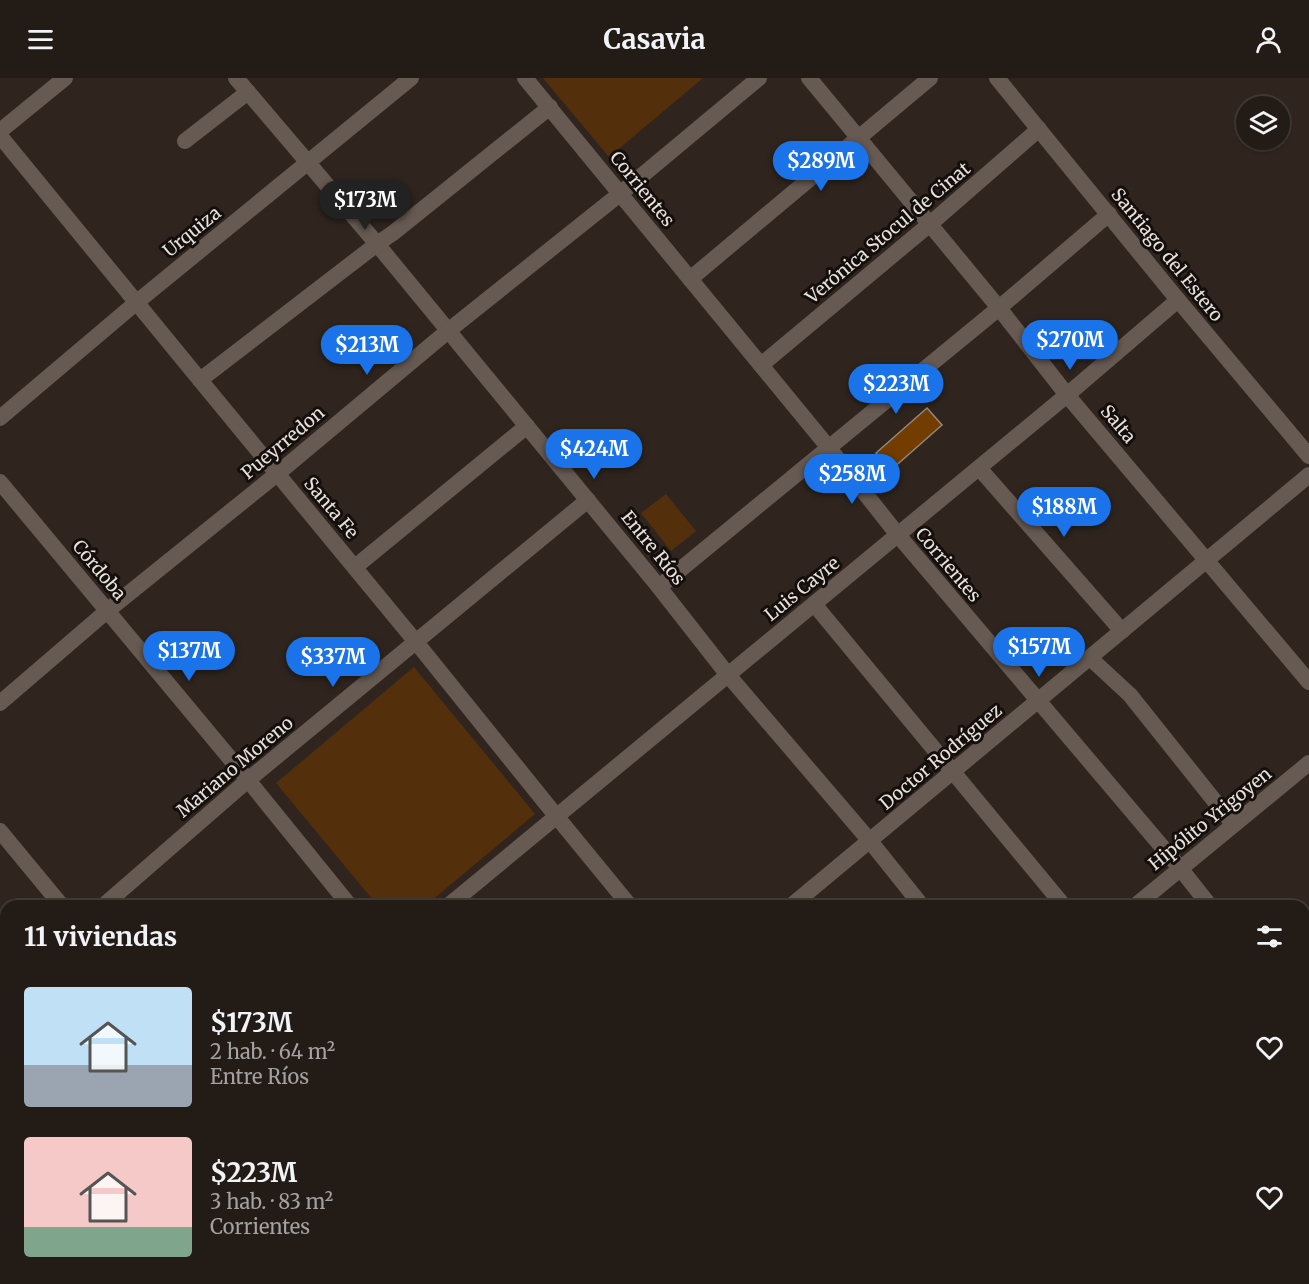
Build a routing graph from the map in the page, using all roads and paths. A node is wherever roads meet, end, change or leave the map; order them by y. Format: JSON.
{"nodes":[{"id":1,"x":65,"y":78,"type":"edge"},
{"id":2,"x":411,"y":78,"type":"edge"},
{"id":3,"x":525,"y":78,"type":"edge"},
{"id":4,"x":759,"y":78,"type":"edge"},
{"id":5,"x":809,"y":78,"type":"edge"},
{"id":6,"x":930,"y":78,"type":"edge"},
{"id":7,"x":997,"y":78,"type":"edge"},
{"id":8,"x":240,"y":82,"type":"edge"},
{"id":9,"x":550,"y":108,"type":"junction"},
{"id":10,"x":1039,"y":129,"type":"junction"},
{"id":11,"x":0,"y":134,"type":"edge"},
{"id":12,"x":859,"y":139,"type":"junction"},
{"id":13,"x":185,"y":141,"type":"dead end"},
{"id":14,"x":307,"y":163,"type":"junction"},
{"id":15,"x":621,"y":193,"type":"junction"},
{"id":16,"x":1109,"y":214,"type":"junction"},
{"id":17,"x":930,"y":224,"type":"junction"},
{"id":18,"x":376,"y":244,"type":"junction"},
{"id":19,"x":690,"y":279,"type":"junction"},
{"id":20,"x":1178,"y":300,"type":"junction"},
{"id":21,"x":137,"y":302,"type":"junction"},
{"id":22,"x":999,"y":308,"type":"junction"},
{"id":23,"x":448,"y":331,"type":"junction"},
{"id":24,"x":761,"y":365,"type":"junction"},
{"id":25,"x":200,"y":380,"type":"junction"},
{"id":26,"x":1067,"y":395,"type":"junction"},
{"id":27,"x":0,"y":418,"type":"edge"},
{"id":28,"x":527,"y":426,"type":"junction"},
{"id":29,"x":829,"y":448,"type":"junction"},
{"id":30,"x":1309,"y":456,"type":"edge"},
{"id":31,"x":979,"y":468,"type":"junction"},
{"id":32,"x":277,"y":474,"type":"junction"},
{"id":33,"x":1309,"y":476,"type":"edge"},
{"id":34,"x":0,"y":482,"type":"edge"},
{"id":35,"x":588,"y":500,"type":"junction"},
{"id":36,"x":898,"y":536,"type":"junction"},
{"id":37,"x":1208,"y":560,"type":"junction"},
{"id":38,"x":355,"y":567,"type":"junction"},
{"id":39,"x":659,"y":587,"type":"junction"},
{"id":40,"x":814,"y":604,"type":"junction"},
{"id":41,"x":107,"y":611,"type":"junction"},
{"id":42,"x":1122,"y":631,"type":"junction"},
{"id":43,"x":416,"y":642,"type":"junction"},
{"id":44,"x":1090,"y":658,"type":"junction"},
{"id":45,"x":728,"y":675,"type":"junction"},
{"id":46,"x":1309,"y":682,"type":"edge"},
{"id":47,"x":1038,"y":701,"type":"junction"},
{"id":48,"x":0,"y":703,"type":"edge"},
{"id":49,"x":1309,"y":763,"type":"edge"},
{"id":50,"x":952,"y":772,"type":"junction"},
{"id":51,"x":248,"y":780,"type":"junction"},
{"id":52,"x":557,"y":817,"type":"junction"},
{"id":53,"x":1233,"y":824,"type":"junction"},
{"id":54,"x":0,"y":831,"type":"edge"},
{"id":55,"x":870,"y":841,"type":"junction"},
{"id":56,"x":1180,"y":868,"type":"junction"},
{"id":57,"x":57,"y":900,"type":"edge"},
{"id":58,"x":110,"y":900,"type":"edge"},
{"id":59,"x":345,"y":900,"type":"edge"},
{"id":60,"x":455,"y":900,"type":"edge"},
{"id":61,"x":625,"y":900,"type":"edge"},
{"id":62,"x":798,"y":900,"type":"edge"},
{"id":63,"x":917,"y":900,"type":"edge"},
{"id":64,"x":1059,"y":900,"type":"edge"},
{"id":65,"x":1142,"y":900,"type":"edge"},
{"id":66,"x":1205,"y":900,"type":"edge"}],
"edges":[{"from":1,"to":11,"type":"street"},
{"from":2,"to":14,"type":"street","name":"Urquiza"},
{"from":3,"to":9,"type":"street","name":"Corrientes"},
{"from":4,"to":15,"type":"street","name":"Pueyrredon"},
{"from":5,"to":12,"type":"street","name":"Salta"},
{"from":6,"to":12,"type":"street"},
{"from":7,"to":10,"type":"street","name":"Santiago del Estero"},
{"from":8,"to":13,"type":"street"},
{"from":8,"to":14,"type":"street","name":"Entre Ríos"},
{"from":9,"to":15,"type":"street","name":"Corrientes"},
{"from":9,"to":18,"type":"street"},
{"from":10,"to":16,"type":"street","name":"Santiago del Estero"},
{"from":10,"to":17,"type":"street","name":"Verónica Stocul de Cinat"},
{"from":11,"to":21,"type":"street","name":"Santa Fe"},
{"from":12,"to":17,"type":"street","name":"Salta"},
{"from":12,"to":19,"type":"street"},
{"from":14,"to":18,"type":"street","name":"Entre Ríos"},
{"from":14,"to":21,"type":"street","name":"Urquiza"},
{"from":15,"to":19,"type":"street","name":"Corrientes"},
{"from":15,"to":23,"type":"street","name":"Pueyrredon"},
{"from":16,"to":20,"type":"street","name":"Santiago del Estero"},
{"from":16,"to":22,"type":"street"},
{"from":17,"to":22,"type":"street","name":"Salta"},
{"from":17,"to":24,"type":"street","name":"Verónica Stocul de Cinat"},
{"from":18,"to":23,"type":"street","name":"Entre Ríos"},
{"from":18,"to":25,"type":"street"},
{"from":19,"to":24,"type":"street","name":"Corrientes"},
{"from":20,"to":26,"type":"street","name":"Luis Cayre"},
{"from":20,"to":30,"type":"street","name":"Santiago del Estero"},
{"from":21,"to":25,"type":"street","name":"Santa Fe"},
{"from":21,"to":27,"type":"street","name":"Urquiza"},
{"from":22,"to":26,"type":"street","name":"Salta"},
{"from":22,"to":29,"type":"street"},
{"from":23,"to":28,"type":"street","name":"Entre Ríos"},
{"from":23,"to":32,"type":"street","name":"Pueyrredon"},
{"from":24,"to":29,"type":"street","name":"Corrientes"},
{"from":25,"to":32,"type":"street","name":"Santa Fe"},
{"from":26,"to":31,"type":"street","name":"Luis Cayre"},
{"from":26,"to":37,"type":"street","name":"Salta"},
{"from":28,"to":35,"type":"street","name":"Entre Ríos"},
{"from":28,"to":38,"type":"street"},
{"from":29,"to":36,"type":"street","name":"Corrientes"},
{"from":29,"to":39,"type":"street"},
{"from":31,"to":36,"type":"street","name":"Luis Cayre"},
{"from":31,"to":42,"type":"street"},
{"from":32,"to":38,"type":"street","name":"Santa Fe"},
{"from":32,"to":41,"type":"street","name":"Pueyrredon"},
{"from":33,"to":37,"type":"street","name":"Doctor Rodríguez"},
{"from":34,"to":41,"type":"street","name":"Córdoba"},
{"from":35,"to":39,"type":"street","name":"Entre Ríos"},
{"from":35,"to":43,"type":"street","name":"Mariano Moreno"},
{"from":36,"to":40,"type":"street","name":"Luis Cayre"},
{"from":36,"to":47,"type":"street","name":"Corrientes"},
{"from":37,"to":42,"type":"street","name":"Doctor Rodríguez"},
{"from":37,"to":46,"type":"street","name":"Salta"},
{"from":38,"to":43,"type":"street","name":"Santa Fe"},
{"from":39,"to":45,"type":"street","name":"Entre Ríos"},
{"from":40,"to":45,"type":"street","name":"Luis Cayre"},
{"from":40,"to":50,"type":"street"},
{"from":41,"to":48,"type":"street","name":"Pueyrredon"},
{"from":41,"to":51,"type":"street","name":"Córdoba"},
{"from":42,"to":44,"type":"street","name":"Doctor Rodríguez"},
{"from":43,"to":51,"type":"street","name":"Mariano Moreno"},
{"from":43,"to":52,"type":"street","name":"Santa Fe"},
{"from":44,"to":47,"type":"street","name":"Doctor Rodríguez"},
{"from":44,"to":53,"type":"street"},
{"from":45,"to":52,"type":"street","name":"Luis Cayre"},
{"from":45,"to":55,"type":"street","name":"Entre Ríos"},
{"from":47,"to":50,"type":"street","name":"Doctor Rodríguez"},
{"from":47,"to":56,"type":"street","name":"Corrientes"},
{"from":49,"to":53,"type":"street","name":"Hipólito Yrigoyen"},
{"from":50,"to":55,"type":"street","name":"Doctor Rodríguez"},
{"from":50,"to":64,"type":"street"},
{"from":51,"to":58,"type":"street","name":"Mariano Moreno"},
{"from":51,"to":59,"type":"street","name":"Córdoba"},
{"from":52,"to":60,"type":"street","name":"Luis Cayre"},
{"from":52,"to":61,"type":"street","name":"Santa Fe"},
{"from":53,"to":56,"type":"street","name":"Hipólito Yrigoyen"},
{"from":54,"to":57,"type":"street"},
{"from":55,"to":62,"type":"street","name":"Doctor Rodríguez"},
{"from":55,"to":63,"type":"street","name":"Entre Ríos"},
{"from":56,"to":65,"type":"street","name":"Hipólito Yrigoyen"},
{"from":56,"to":66,"type":"street","name":"Corrientes"}]}
